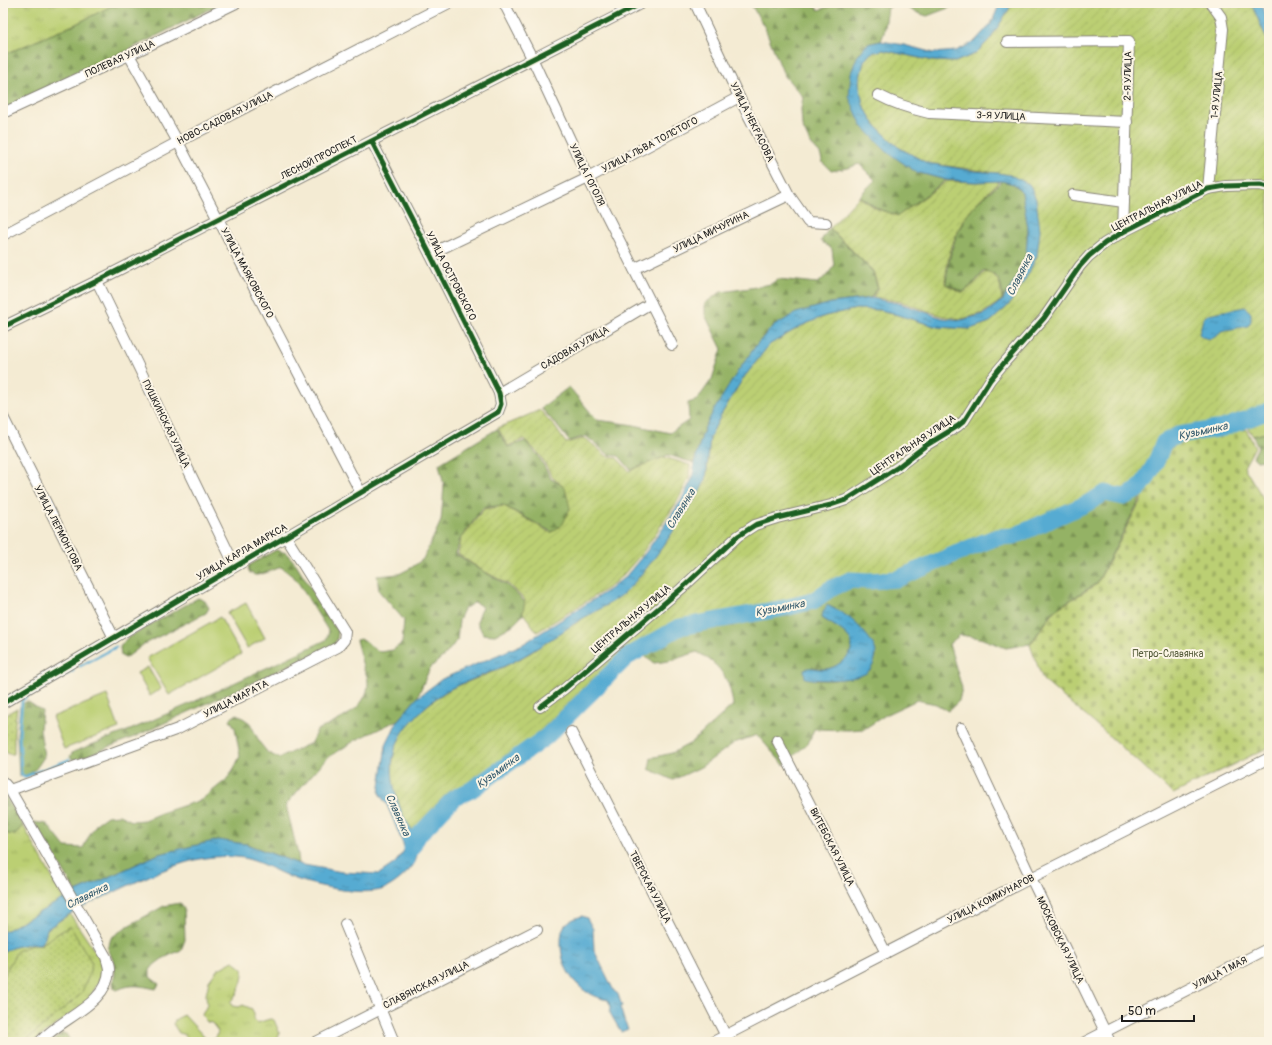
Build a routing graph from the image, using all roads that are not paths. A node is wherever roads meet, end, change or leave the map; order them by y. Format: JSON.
{"nodes":[{"id":1,"x":236,"y":3,"type":"edge"},
{"id":2,"x":449,"y":3,"type":"edge"},
{"id":3,"x":504,"y":3,"type":"edge"},
{"id":4,"x":642,"y":3,"type":"edge"},
{"id":5,"x":695,"y":3,"type":"edge"},
{"id":6,"x":1212,"y":3,"type":"edge"},
{"id":7,"x":1008,"y":42,"type":"dead end"},
{"id":8,"x":129,"y":55,"type":"junction"},
{"id":9,"x":532,"y":58,"type":"junction"},
{"id":10,"x":878,"y":95,"type":"dead end"},
{"id":11,"x":739,"y":97,"type":"junction"},
{"id":12,"x":3,"y":113,"type":"edge"},
{"id":13,"x":1127,"y":122,"type":"junction"},
{"id":14,"x":178,"y":142,"type":"junction"},
{"id":15,"x":372,"y":142,"type":"junction"},
{"id":16,"x":588,"y":178,"type":"junction"},
{"id":17,"x":1269,"y":187,"type":"edge"},
{"id":18,"x":1208,"y":189,"type":"junction"},
{"id":19,"x":789,"y":195,"type":"junction"},
{"id":20,"x":1073,"y":195,"type":"dead end"},
{"id":21,"x":1124,"y":202,"type":"junction"},
{"id":22,"x":218,"y":218,"type":"junction"},
{"id":23,"x":826,"y":223,"type":"dead end"},
{"id":24,"x":1123,"y":232,"type":"junction"},
{"id":25,"x":3,"y":235,"type":"edge"},
{"id":26,"x":430,"y":254,"type":"junction"},
{"id":27,"x":634,"y":269,"type":"junction"},
{"id":28,"x":97,"y":282,"type":"junction"},
{"id":29,"x":651,"y":303,"type":"junction"},
{"id":30,"x":3,"y":328,"type":"edge"},
{"id":31,"x":672,"y":345,"type":"dead end"},
{"id":32,"x":499,"y":393,"type":"junction"},
{"id":33,"x":3,"y":417,"type":"edge"},
{"id":34,"x":490,"y":418,"type":"joint"},
{"id":35,"x":361,"y":493,"type":"junction"},
{"id":36,"x":286,"y":537,"type":"junction"},
{"id":37,"x":236,"y":566,"type":"junction"},
{"id":38,"x":114,"y":638,"type":"junction"},
{"id":39,"x":3,"y":703,"type":"edge"},
{"id":40,"x":540,"y":707,"type":"dead end"},
{"id":41,"x":961,"y":728,"type":"dead end"},
{"id":42,"x":571,"y":732,"type":"dead end"},
{"id":43,"x":777,"y":740,"type":"dead end"},
{"id":44,"x":1269,"y":758,"type":"edge"},
{"id":45,"x":6,"y":786,"type":"edge"},
{"id":46,"x":1031,"y":878,"type":"junction"},
{"id":47,"x":345,"y":924,"type":"dead end"},
{"id":48,"x":537,"y":930,"type":"dead end"},
{"id":49,"x":1269,"y":948,"type":"edge"},
{"id":50,"x":886,"y":953,"type":"junction"},
{"id":51,"x":380,"y":1008,"type":"junction"},
{"id":52,"x":1105,"y":1032,"type":"junction"},
{"id":53,"x":728,"y":1039,"type":"edge"},
{"id":54,"x":40,"y":1042,"type":"edge"},
{"id":55,"x":316,"y":1042,"type":"edge"},
{"id":56,"x":394,"y":1042,"type":"edge"},
{"id":57,"x":713,"y":1042,"type":"edge"},
{"id":58,"x":1085,"y":1042,"type":"edge"},
{"id":59,"x":1110,"y":1042,"type":"edge"}],
"edges":[{"from":1,"to":8,"type":"street","name":"ПОЛЕВАЯ УЛИЦА"},
{"from":2,"to":14,"type":"street","name":"НОВО-САДОВАЯ УЛИЦА"},
{"from":3,"to":9,"type":"street","name":"УЛИЦА ГОГОЛЯ"},
{"from":4,"to":9,"type":"street","name":"ЛЕСНОЙ ПРОСПЕКТ"},
{"from":5,"to":11,"type":"street","name":"УЛИЦА НЕКРАСОВА"},
{"from":6,"to":18,"type":"street","name":"1-Я УЛИЦА"},
{"from":7,"to":13,"type":"street","name":"2-Я УЛИЦА"},
{"from":8,"to":12,"type":"street","name":"ПОЛЕВАЯ УЛИЦА"},
{"from":8,"to":14,"type":"street","name":"УЛИЦА МАЯКОВСКОГО"},
{"from":9,"to":15,"type":"street","name":"ЛЕСНОЙ ПРОСПЕКТ"},
{"from":9,"to":16,"type":"street","name":"УЛИЦА ГОГОЛЯ"},
{"from":10,"to":13,"type":"street","name":"3-Я УЛИЦА"},
{"from":11,"to":16,"type":"street","name":"УЛИЦА ЛЬВА ТОЛСТОГО"},
{"from":11,"to":19,"type":"street","name":"УЛИЦА НЕКРАСОВА"},
{"from":13,"to":21,"type":"street","name":"2-Я УЛИЦА"},
{"from":14,"to":22,"type":"street","name":"УЛИЦА МАЯКОВСКОГО"},
{"from":14,"to":25,"type":"street","name":"НОВО-САДОВАЯ УЛИЦА"},
{"from":15,"to":22,"type":"street","name":"ЛЕСНОЙ ПРОСПЕКТ"},
{"from":15,"to":26,"type":"street","name":"УЛИЦА ОСТРОВСКОГО"},
{"from":16,"to":26,"type":"street","name":"УЛИЦА ЛЬВА ТОЛСТОГО"},
{"from":16,"to":27,"type":"street","name":"УЛИЦА ГОГОЛЯ"},
{"from":17,"to":18,"type":"street","name":"ЦЕНТРАЛЬНАЯ УЛИЦА"},
{"from":18,"to":24,"type":"street","name":"ЦЕНТРАЛЬНАЯ УЛИЦА"},
{"from":19,"to":23,"type":"street","name":"УЛИЦА НЕКРАСОВА"},
{"from":19,"to":27,"type":"street","name":"УЛИЦА МИЧУРИНА"},
{"from":20,"to":21,"type":"street"},
{"from":21,"to":24,"type":"street","name":"2-Я УЛИЦА"},
{"from":22,"to":28,"type":"street","name":"ЛЕСНОЙ ПРОСПЕКТ"},
{"from":22,"to":35,"type":"street","name":"УЛИЦА МАЯКОВСКОГО"},
{"from":24,"to":40,"type":"street","name":"ЦЕНТРАЛЬНАЯ УЛИЦА"},
{"from":26,"to":32,"type":"street","name":"УЛИЦА ОСТРОВСКОГО"},
{"from":27,"to":29,"type":"street","name":"УЛИЦА ГОГОЛЯ"},
{"from":28,"to":30,"type":"street","name":"ЛЕСНОЙ ПРОСПЕКТ"},
{"from":28,"to":37,"type":"street","name":"ПУШКИНСКАЯ УЛИЦА"},
{"from":29,"to":31,"type":"street","name":"УЛИЦА ГОГОЛЯ"},
{"from":29,"to":32,"type":"street","name":"САДОВАЯ УЛИЦА"},
{"from":32,"to":34,"type":"street","name":"УЛИЦА ОСТРОВСКОГО"},
{"from":33,"to":38,"type":"street","name":"УЛИЦА ЛЕРМОНТОВА"},
{"from":34,"to":35,"type":"street","name":"УЛИЦА КАРЛА МАРКСА"},
{"from":35,"to":36,"type":"street","name":"УЛИЦА КАРЛА МАРКСА"},
{"from":36,"to":37,"type":"street","name":"УЛИЦА КАРЛА МАРКСА"},
{"from":36,"to":45,"type":"street","name":"УЛИЦА МАРАТА"},
{"from":37,"to":38,"type":"street","name":"УЛИЦА КАРЛА МАРКСА"},
{"from":38,"to":39,"type":"street","name":"УЛИЦА КАРЛА МАРКСА"},
{"from":41,"to":46,"type":"street","name":"МОСКОВСКАЯ УЛИЦА"},
{"from":42,"to":53,"type":"street","name":"ТВЕРСКАЯ УЛИЦА"},
{"from":43,"to":50,"type":"street","name":"ВИТЕБСКАЯ УЛИЦА"},
{"from":44,"to":46,"type":"street","name":"УЛИЦА КОММУНАРОВ"},
{"from":45,"to":54,"type":"street"},
{"from":46,"to":50,"type":"street","name":"УЛИЦА КОММУНАРОВ"},
{"from":46,"to":52,"type":"street","name":"МОСКОВСКАЯ УЛИЦА"},
{"from":47,"to":51,"type":"street"},
{"from":48,"to":51,"type":"street","name":"СЛАВЯНСКАЯ УЛИЦА"},
{"from":49,"to":52,"type":"street","name":"УЛИЦА 1 МАЯ"},
{"from":50,"to":53,"type":"street","name":"УЛИЦА КОММУНАРОВ"},
{"from":51,"to":55,"type":"street","name":"СЛАВЯНСКАЯ УЛИЦА"},
{"from":51,"to":56,"type":"street"},
{"from":52,"to":58,"type":"street","name":"УЛИЦА 1 МАЯ"},
{"from":52,"to":59,"type":"street","name":"МОСКОВСКАЯ УЛИЦА"},
{"from":53,"to":57,"type":"street","name":"УЛИЦА КОММУНАРОВ"}]}
